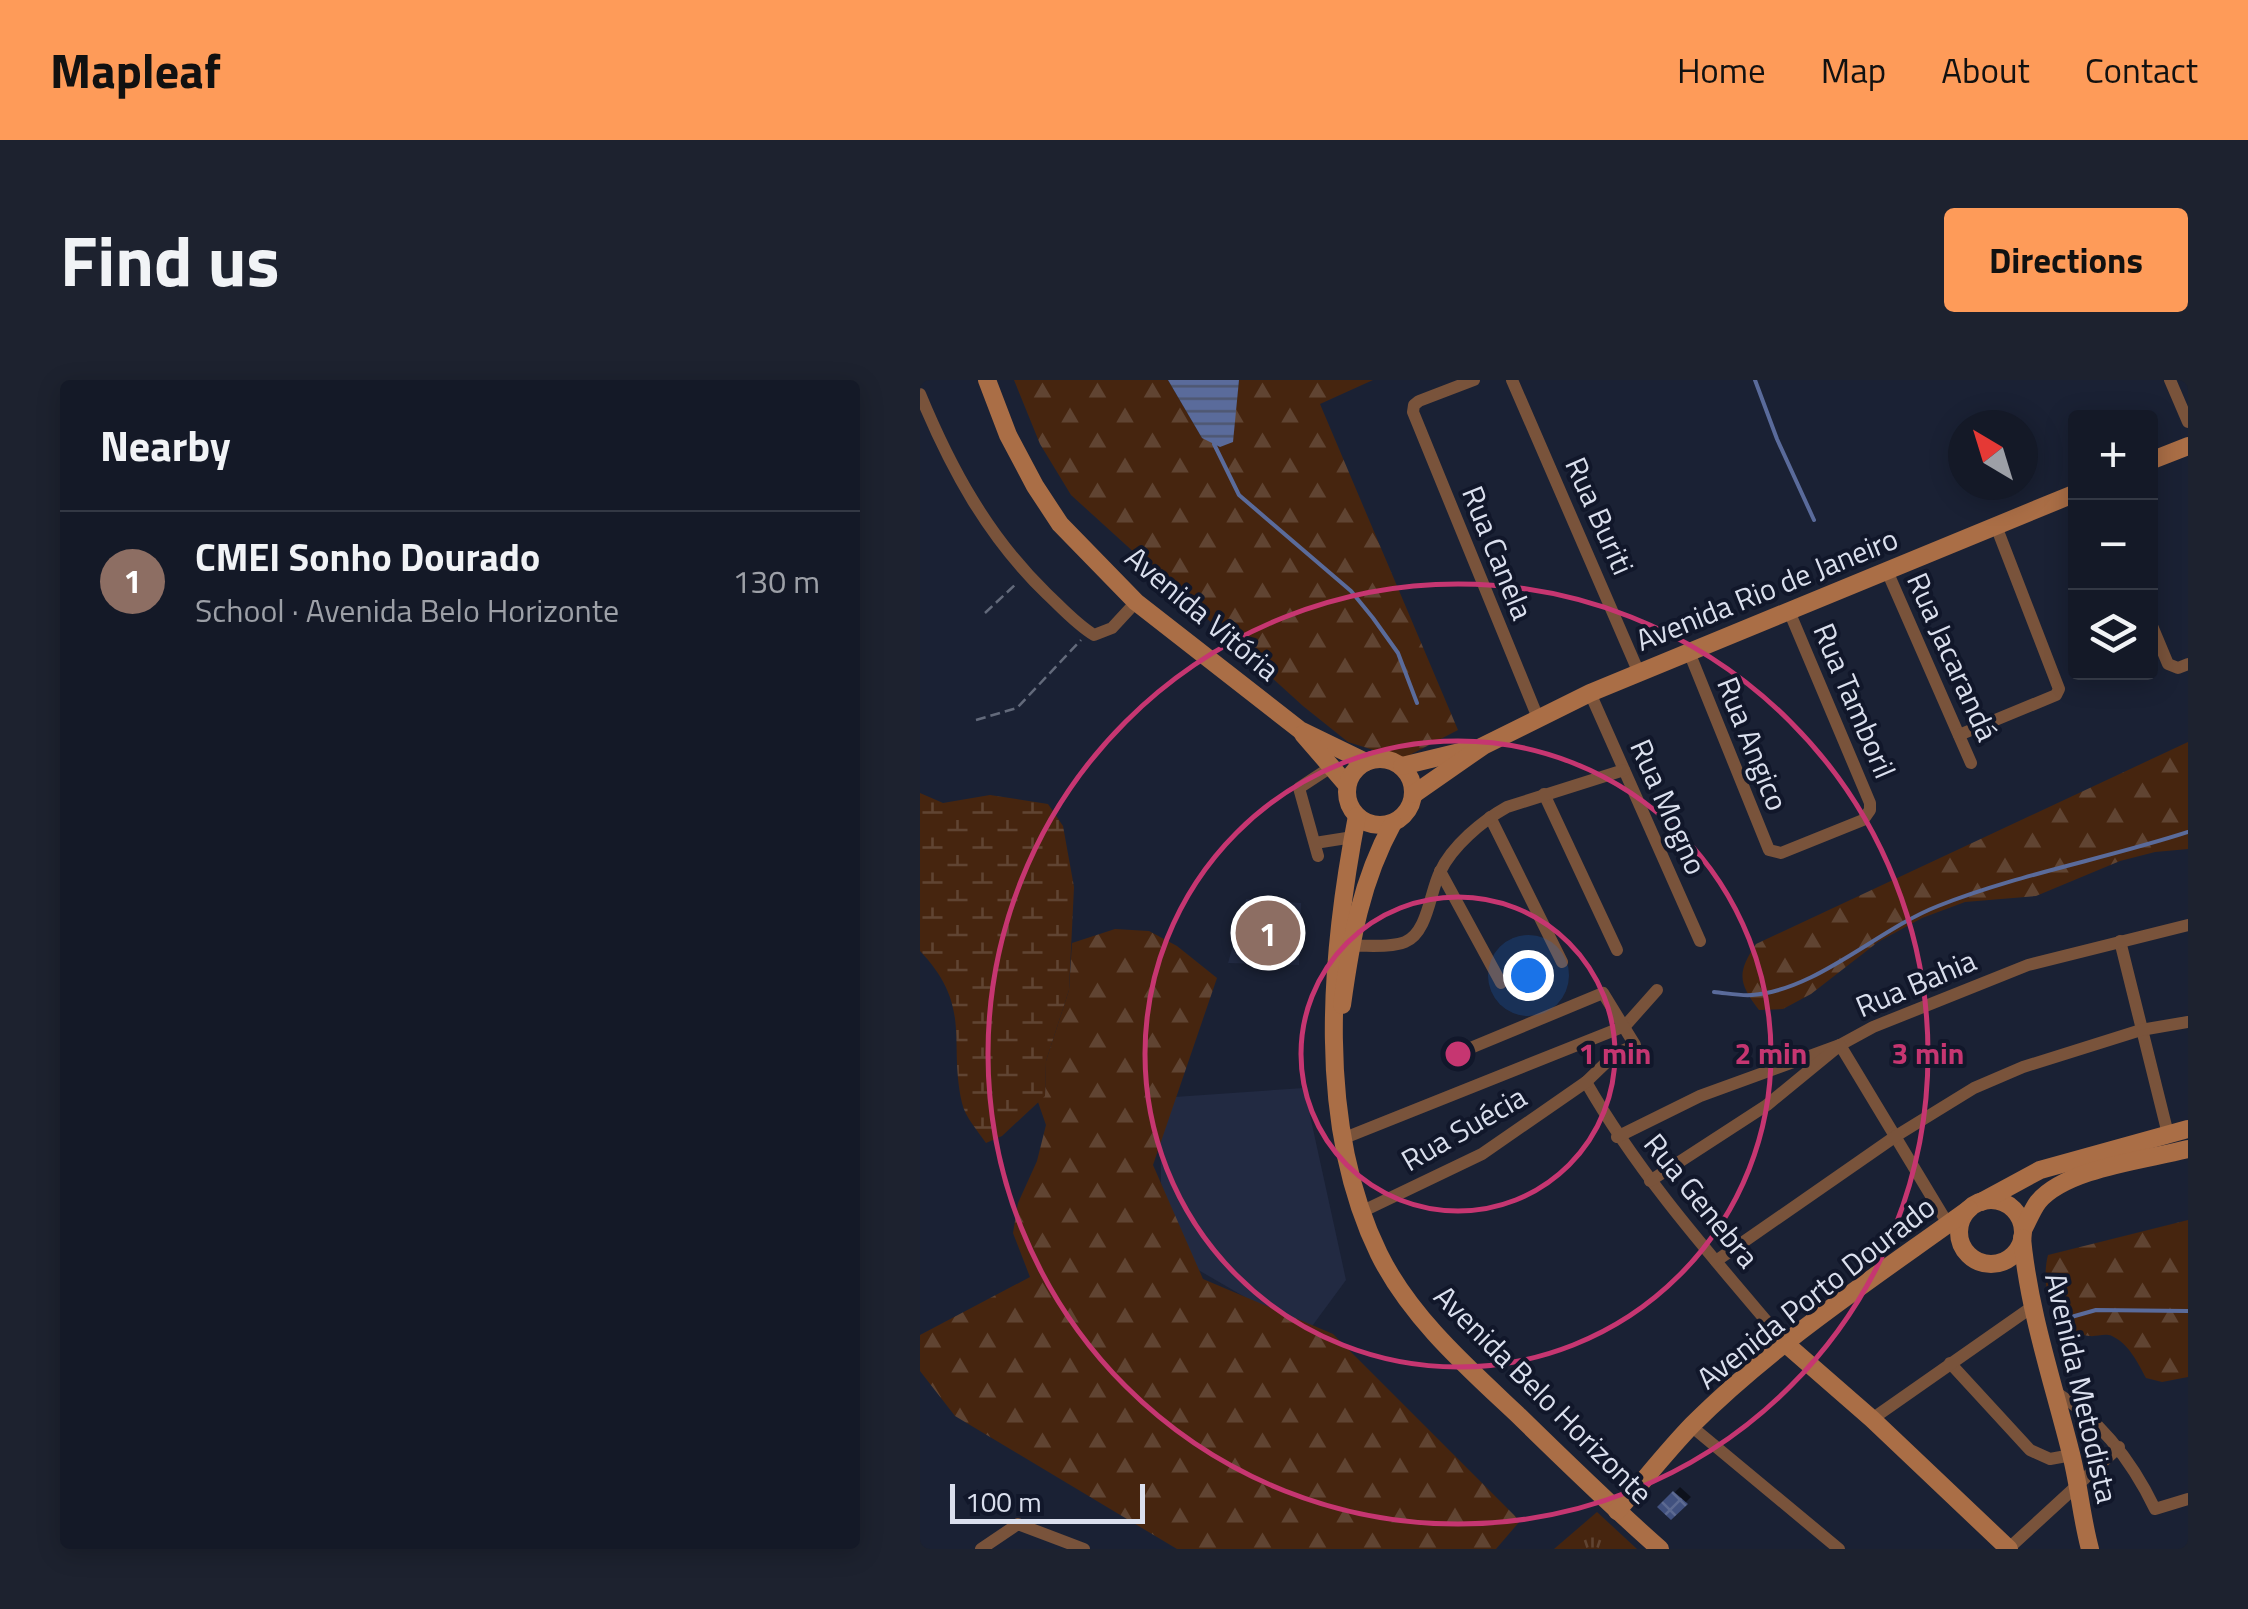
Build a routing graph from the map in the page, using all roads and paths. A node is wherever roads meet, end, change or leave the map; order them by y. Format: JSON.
{"nodes":[{"id":1,"x":987,"y":380,"type":"edge"},
{"id":2,"x":1474,"y":380,"type":"edge"},
{"id":3,"x":1512,"y":380,"type":"edge"},
{"id":4,"x":2170,"y":380,"type":"edge"},
{"id":5,"x":920,"y":394,"type":"edge"},
{"id":6,"x":2188,"y":422,"type":"edge"},
{"id":7,"x":2188,"y":446,"type":"edge"},
{"id":8,"x":2158,"y":458,"type":"edge"},
{"id":9,"x":2068,"y":496,"type":"edge"},
{"id":10,"x":1996,"y":526,"type":"junction"},
{"id":11,"x":1887,"y":570,"type":"junction"},
{"id":12,"x":1027,"y":575,"type":"junction"},
{"id":13,"x":1136,"y":602,"type":"junction"},
{"id":14,"x":1789,"y":611,"type":"junction"},
{"id":15,"x":985,"y":613,"type":"dead end"},
{"id":16,"x":1088,"y":632,"type":"junction"},
{"id":17,"x":2158,"y":640,"type":"edge"},
{"id":18,"x":1689,"y":652,"type":"junction"},
{"id":19,"x":2183,"y":666,"type":"edge"},
{"id":20,"x":1639,"y":672,"type":"junction"},
{"id":21,"x":1590,"y":693,"type":"junction"},
{"id":22,"x":1538,"y":718,"type":"junction"},
{"id":23,"x":976,"y":720,"type":"dead end"},
{"id":24,"x":1300,"y":730,"type":"junction"},
{"id":25,"x":1959,"y":735,"type":"junction"},
{"id":26,"x":1483,"y":746,"type":"junction"},
{"id":27,"x":1366,"y":762,"type":"junction"},
{"id":28,"x":1971,"y":763,"type":"dead end"},
{"id":29,"x":1402,"y":766,"type":"junction"},
{"id":30,"x":1331,"y":767,"type":"junction"},
{"id":31,"x":1624,"y":770,"type":"junction"},
{"id":32,"x":1347,"y":785,"type":"junction"},
{"id":33,"x":1414,"y":794,"type":"junction"},
{"id":34,"x":1544,"y":794,"type":"junction"},
{"id":35,"x":1356,"y":816,"type":"junction"},
{"id":36,"x":1490,"y":817,"type":"junction"},
{"id":37,"x":1394,"y":822,"type":"junction"},
{"id":38,"x":1352,"y":837,"type":"junction"},
{"id":39,"x":1772,"y":852,"type":"joint"},
{"id":40,"x":1440,"y":871,"type":"junction"},
{"id":41,"x":2188,"y":926,"type":"edge"},
{"id":42,"x":1700,"y":940,"type":"dead end"},
{"id":43,"x":2120,"y":941,"type":"junction"},
{"id":44,"x":1350,"y":946,"type":"junction"},
{"id":45,"x":1618,"y":950,"type":"dead end"},
{"id":46,"x":1562,"y":962,"type":"dead end"},
{"id":47,"x":1501,"y":984,"type":"dead end"},
{"id":48,"x":1657,"y":990,"type":"dead end"},
{"id":49,"x":2188,"y":1022,"type":"edge"},
{"id":50,"x":1625,"y":1026,"type":"junction"},
{"id":51,"x":2141,"y":1030,"type":"junction"},
{"id":52,"x":1336,"y":1045,"type":"junction"},
{"id":53,"x":1840,"y":1045,"type":"junction"},
{"id":54,"x":1468,"y":1049,"type":"dead end"},
{"id":55,"x":1586,"y":1082,"type":"junction"},
{"id":56,"x":2188,"y":1129,"type":"edge"},
{"id":57,"x":2168,"y":1134,"type":"junction"},
{"id":58,"x":1896,"y":1136,"type":"junction"},
{"id":59,"x":1617,"y":1137,"type":"junction"},
{"id":60,"x":1342,"y":1139,"type":"junction"},
{"id":61,"x":2188,"y":1150,"type":"edge"},
{"id":62,"x":1650,"y":1181,"type":"junction"},
{"id":63,"x":1975,"y":1206,"type":"junction"},
{"id":64,"x":1360,"y":1212,"type":"junction"},
{"id":65,"x":1948,"y":1224,"type":"junction"},
{"id":66,"x":2023,"y":1234,"type":"junction"},
{"id":67,"x":1716,"y":1261,"type":"junction"},
{"id":68,"x":2032,"y":1307,"type":"junction"},
{"id":69,"x":1786,"y":1344,"type":"junction"},
{"id":70,"x":1950,"y":1363,"type":"junction"},
{"id":71,"x":2054,"y":1391,"type":"junction"},
{"id":72,"x":1872,"y":1420,"type":"junction"},
{"id":73,"x":1692,"y":1426,"type":"junction"},
{"id":74,"x":2119,"y":1448,"type":"junction"},
{"id":75,"x":2072,"y":1455,"type":"junction"},
{"id":76,"x":2078,"y":1486,"type":"junction"},
{"id":77,"x":2188,"y":1499,"type":"edge"},
{"id":78,"x":1617,"y":1511,"type":"junction"},
{"id":79,"x":981,"y":1549,"type":"edge"},
{"id":80,"x":1084,"y":1549,"type":"edge"},
{"id":81,"x":1660,"y":1549,"type":"edge"},
{"id":82,"x":1839,"y":1549,"type":"edge"},
{"id":83,"x":2008,"y":1549,"type":"edge"},
{"id":84,"x":2090,"y":1549,"type":"edge"}],
"edges":[{"from":1,"to":13,"type":"street","name":"Avenida Vitória"},
{"from":2,"to":22,"type":"street","name":"Rua Canela"},
{"from":3,"to":20,"type":"street","name":"Rua Buriti"},
{"from":4,"to":6,"type":"street"},
{"from":5,"to":12,"type":"street"},
{"from":7,"to":8,"type":"street"},
{"from":9,"to":10,"type":"street","name":"Avenida Rio de Janeiro"},
{"from":10,"to":11,"type":"street","name":"Avenida Rio de Janeiro"},
{"from":10,"to":25,"type":"street"},
{"from":11,"to":14,"type":"street","name":"Avenida Rio de Janeiro"},
{"from":11,"to":25,"type":"street","name":"Rua Jacarandá"},
{"from":12,"to":15,"type":"path"},
{"from":12,"to":16,"type":"street"},
{"from":13,"to":16,"type":"street"},
{"from":13,"to":24,"type":"street","name":"Avenida Vitória"},
{"from":14,"to":18,"type":"street","name":"Avenida Rio de Janeiro"},
{"from":14,"to":39,"type":"street","name":"Rua Tamboril"},
{"from":16,"to":23,"type":"path"},
{"from":17,"to":19,"type":"street"},
{"from":18,"to":20,"type":"street","name":"Avenida Rio de Janeiro"},
{"from":18,"to":39,"type":"street","name":"Rua Angico"},
{"from":20,"to":21,"type":"street","name":"Avenida Rio de Janeiro"},
{"from":21,"to":22,"type":"street","name":"Avenida Rio de Janeiro"},
{"from":21,"to":31,"type":"street","name":"Rua Mogno"},
{"from":22,"to":26,"type":"street","name":"Avenida Rio de Janeiro"},
{"from":24,"to":27,"type":"street","name":"Avenida Vitória"},
{"from":24,"to":30,"type":"street","name":"Avenida Vitória"},
{"from":25,"to":28,"type":"street","name":"Rua Jacarandá"},
{"from":26,"to":29,"type":"street","name":"Avenida Rio de Janeiro"},
{"from":26,"to":33,"type":"street","name":"Avenida Rio de Janeiro"},
{"from":27,"to":29,"type":"street"},
{"from":27,"to":32,"type":"street"},
{"from":29,"to":33,"type":"street"},
{"from":30,"to":32,"type":"street","name":"Avenida Vitória"},
{"from":30,"to":38,"type":"street"},
{"from":31,"to":34,"type":"street"},
{"from":31,"to":42,"type":"street","name":"Rua Mogno"},
{"from":32,"to":35,"type":"street"},
{"from":33,"to":37,"type":"street"},
{"from":34,"to":36,"type":"street"},
{"from":34,"to":45,"type":"street"},
{"from":35,"to":37,"type":"street"},
{"from":35,"to":38,"type":"street","name":"Avenida Belo Horizonte"},
{"from":36,"to":40,"type":"street"},
{"from":36,"to":46,"type":"street"},
{"from":37,"to":44,"type":"street","name":"Avenida Belo Horizonte"},
{"from":38,"to":52,"type":"street","name":"Avenida Belo Horizonte"},
{"from":40,"to":44,"type":"street"},
{"from":40,"to":47,"type":"street"},
{"from":41,"to":43,"type":"street","name":"Rua Bahia"},
{"from":43,"to":51,"type":"street"},
{"from":43,"to":53,"type":"street","name":"Rua Bahia"},
{"from":44,"to":52,"type":"street","name":"Avenida Belo Horizonte"},
{"from":48,"to":50,"type":"street"},
{"from":49,"to":51,"type":"street"},
{"from":50,"to":54,"type":"street"},
{"from":50,"to":55,"type":"street","name":"Rua Suécia"},
{"from":50,"to":60,"type":"street"},
{"from":51,"to":57,"type":"street"},
{"from":51,"to":58,"type":"street"},
{"from":52,"to":60,"type":"street","name":"Avenida Belo Horizonte"},
{"from":53,"to":58,"type":"street"},
{"from":53,"to":59,"type":"street","name":"Rua Bahia"},
{"from":53,"to":62,"type":"street"},
{"from":55,"to":59,"type":"street","name":"Rua Genebra"},
{"from":55,"to":64,"type":"street","name":"Rua Suécia"},
{"from":56,"to":57,"type":"street","name":"Avenida Porto Dourado"},
{"from":57,"to":63,"type":"street","name":"Avenida Porto Dourado"},
{"from":58,"to":65,"type":"street"},
{"from":58,"to":67,"type":"street"},
{"from":59,"to":62,"type":"street","name":"Rua Genebra"},
{"from":60,"to":64,"type":"street","name":"Avenida Belo Horizonte"},
{"from":61,"to":66,"type":"street"},
{"from":62,"to":67,"type":"street","name":"Rua Genebra"},
{"from":63,"to":65,"type":"street","name":"Avenida Porto Dourado"},
{"from":63,"to":66,"type":"street"},
{"from":63,"to":66,"type":"street"},
{"from":64,"to":78,"type":"street","name":"Avenida Belo Horizonte"},
{"from":65,"to":69,"type":"street","name":"Avenida Porto Dourado"},
{"from":66,"to":68,"type":"street","name":"Avenida Metodista"},
{"from":67,"to":69,"type":"street","name":"Rua Genebra"},
{"from":68,"to":70,"type":"street"},
{"from":68,"to":71,"type":"street","name":"Avenida Metodista"},
{"from":69,"to":72,"type":"street"},
{"from":69,"to":73,"type":"street","name":"Avenida Porto Dourado"},
{"from":70,"to":72,"type":"street"},
{"from":70,"to":75,"type":"street"},
{"from":71,"to":74,"type":"street"},
{"from":71,"to":75,"type":"street","name":"Avenida Metodista"},
{"from":72,"to":83,"type":"street"},
{"from":73,"to":78,"type":"street","name":"Avenida Porto Dourado"},
{"from":73,"to":82,"type":"street"},
{"from":74,"to":76,"type":"street"},
{"from":74,"to":77,"type":"street"},
{"from":75,"to":76,"type":"street","name":"Avenida Metodista"},
{"from":76,"to":83,"type":"street"},
{"from":76,"to":84,"type":"street","name":"Avenida Metodista"},
{"from":78,"to":81,"type":"street","name":"Avenida Belo Horizonte"},
{"from":79,"to":80,"type":"street"}]}
